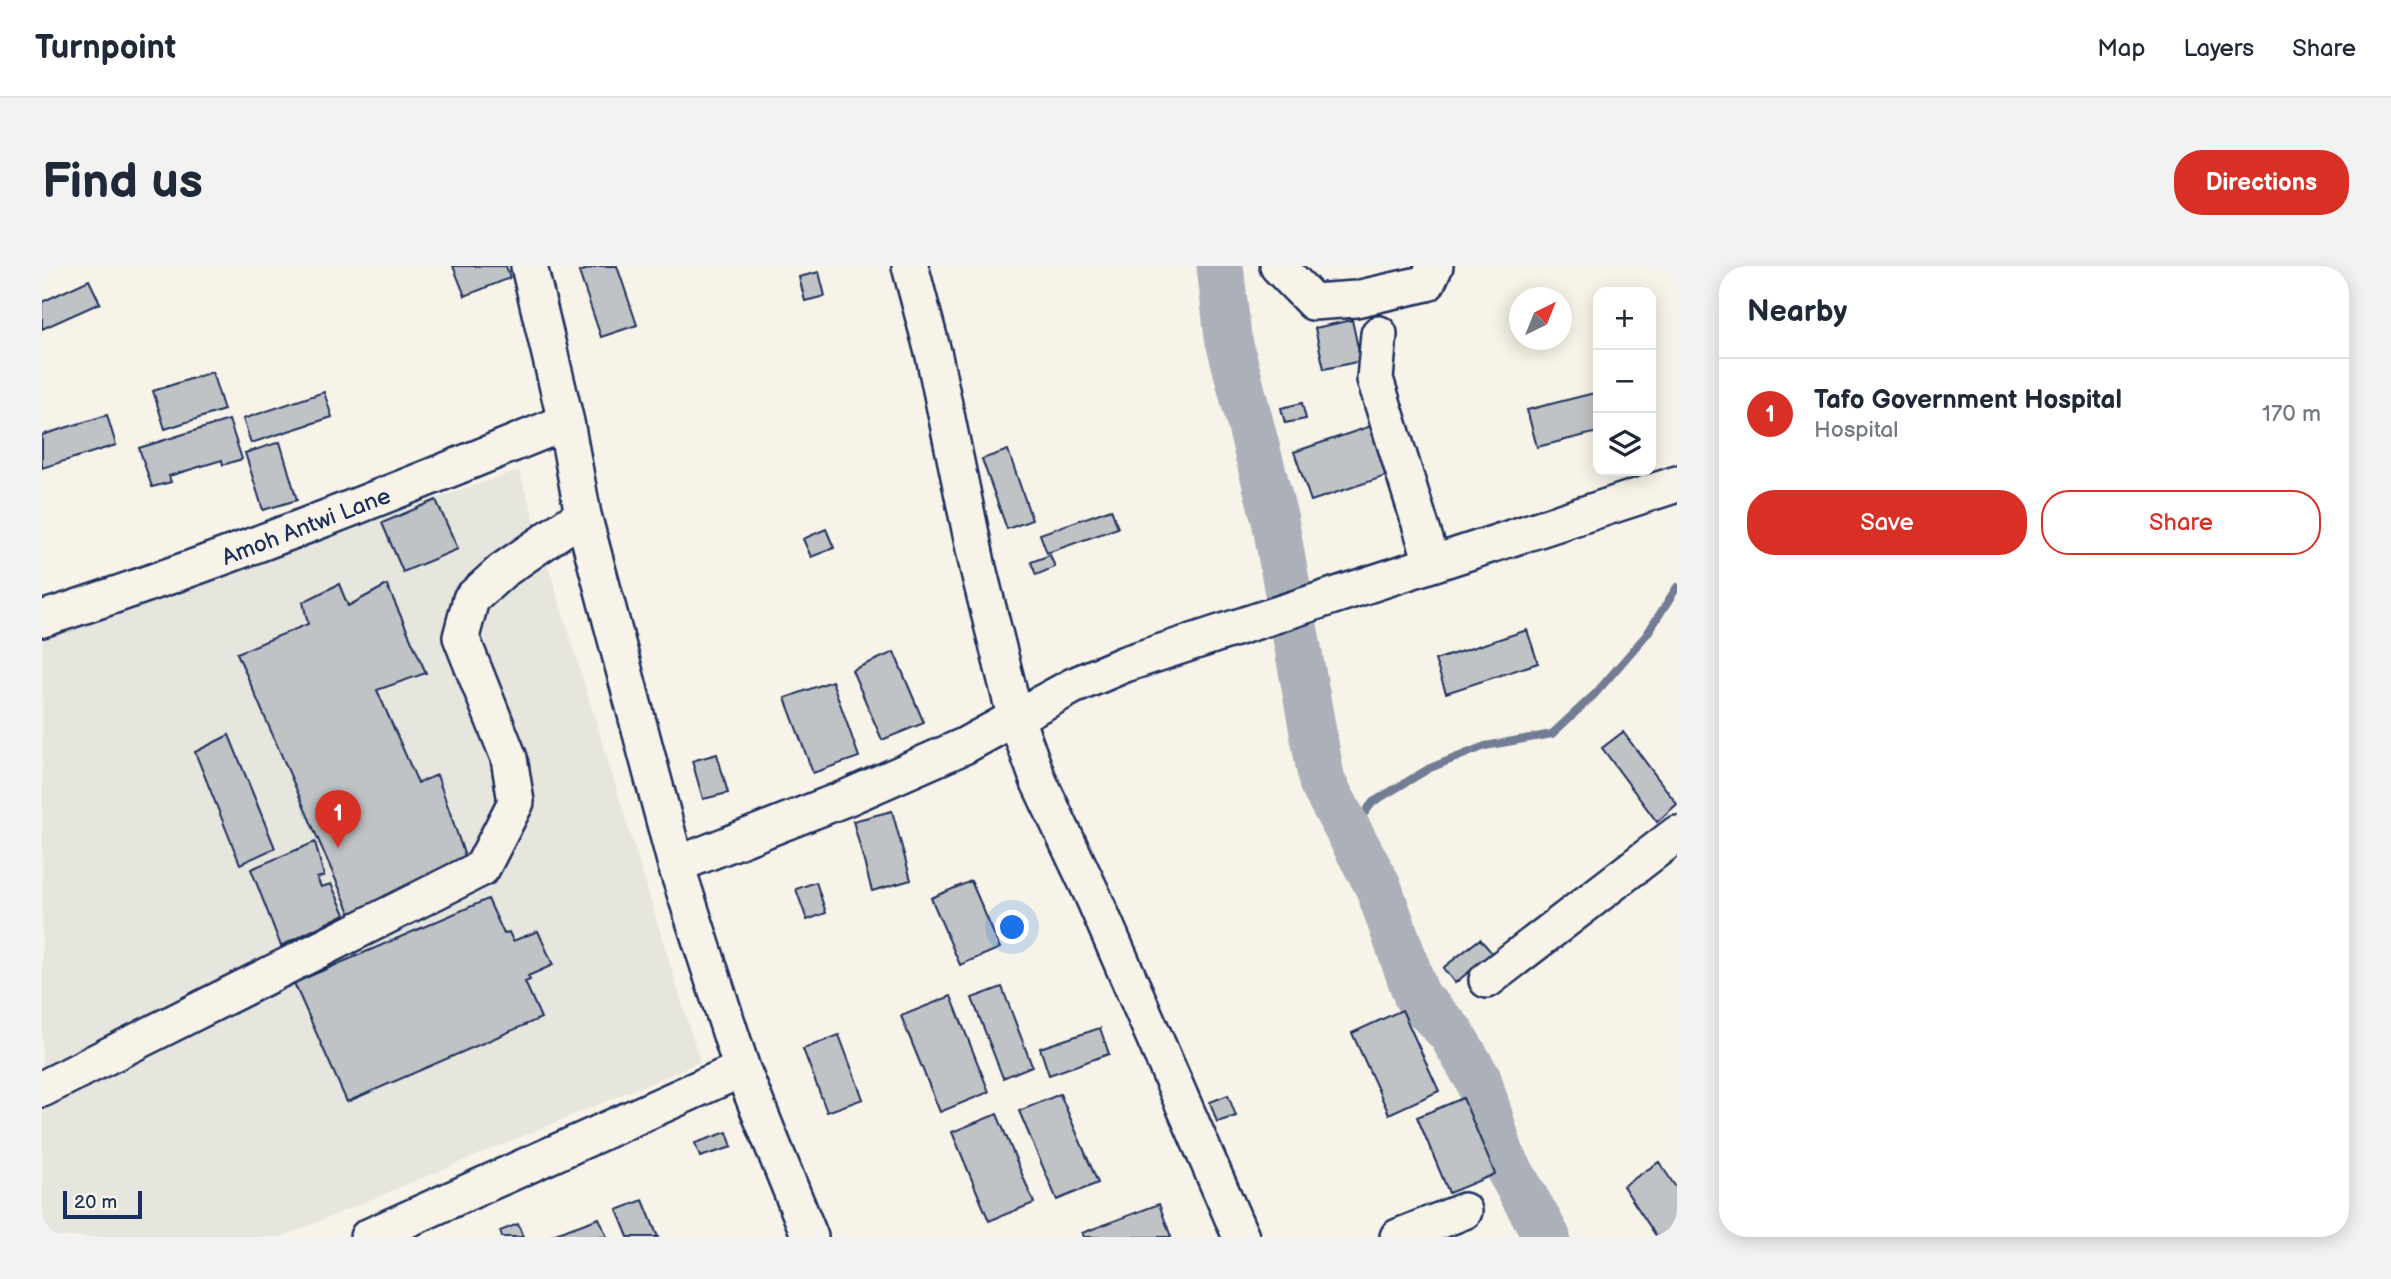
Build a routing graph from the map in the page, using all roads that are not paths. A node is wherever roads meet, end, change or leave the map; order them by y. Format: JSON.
{"nodes":[{"id":1,"x":529,"y":266,"type":"edge"},
{"id":2,"x":910,"y":266,"type":"edge"},
{"id":3,"x":1279,"y":266,"type":"edge"},
{"id":4,"x":1435,"y":266,"type":"edge"},
{"id":5,"x":1378,"y":334,"type":"dead end"},
{"id":6,"x":566,"y":422,"type":"junction"},
{"id":7,"x":1677,"y":484,"type":"edge"},
{"id":8,"x":583,"y":515,"type":"junction"},
{"id":9,"x":1432,"y":562,"type":"junction"},
{"id":10,"x":42,"y":619,"type":"edge"},
{"id":11,"x":1015,"y":716,"type":"junction"},
{"id":12,"x":1677,"y":834,"type":"edge"},
{"id":13,"x":676,"y":865,"type":"junction"},
{"id":14,"x":1487,"y":980,"type":"dead end"},
{"id":15,"x":742,"y":1069,"type":"junction"},
{"id":16,"x":42,"y":1089,"type":"edge"},
{"id":17,"x":1464,"y":1211,"type":"dead end"},
{"id":18,"x":368,"y":1237,"type":"edge"},
{"id":19,"x":810,"y":1237,"type":"edge"},
{"id":20,"x":1241,"y":1237,"type":"edge"},
{"id":21,"x":1398,"y":1237,"type":"edge"}],
"edges":[{"from":1,"to":6,"type":"street"},
{"from":2,"to":11,"type":"street"},
{"from":3,"to":4,"type":"street"},
{"from":5,"to":9,"type":"street"},
{"from":6,"to":8,"type":"street"},
{"from":6,"to":10,"type":"street","name":"Amoh Antwi Lane"},
{"from":7,"to":9,"type":"street"},
{"from":8,"to":13,"type":"street"},
{"from":8,"to":16,"type":"street"},
{"from":9,"to":11,"type":"street"},
{"from":11,"to":13,"type":"street"},
{"from":11,"to":20,"type":"street"},
{"from":12,"to":14,"type":"street"},
{"from":13,"to":15,"type":"street"},
{"from":15,"to":18,"type":"street"},
{"from":15,"to":19,"type":"street"},
{"from":17,"to":21,"type":"street"}]}
